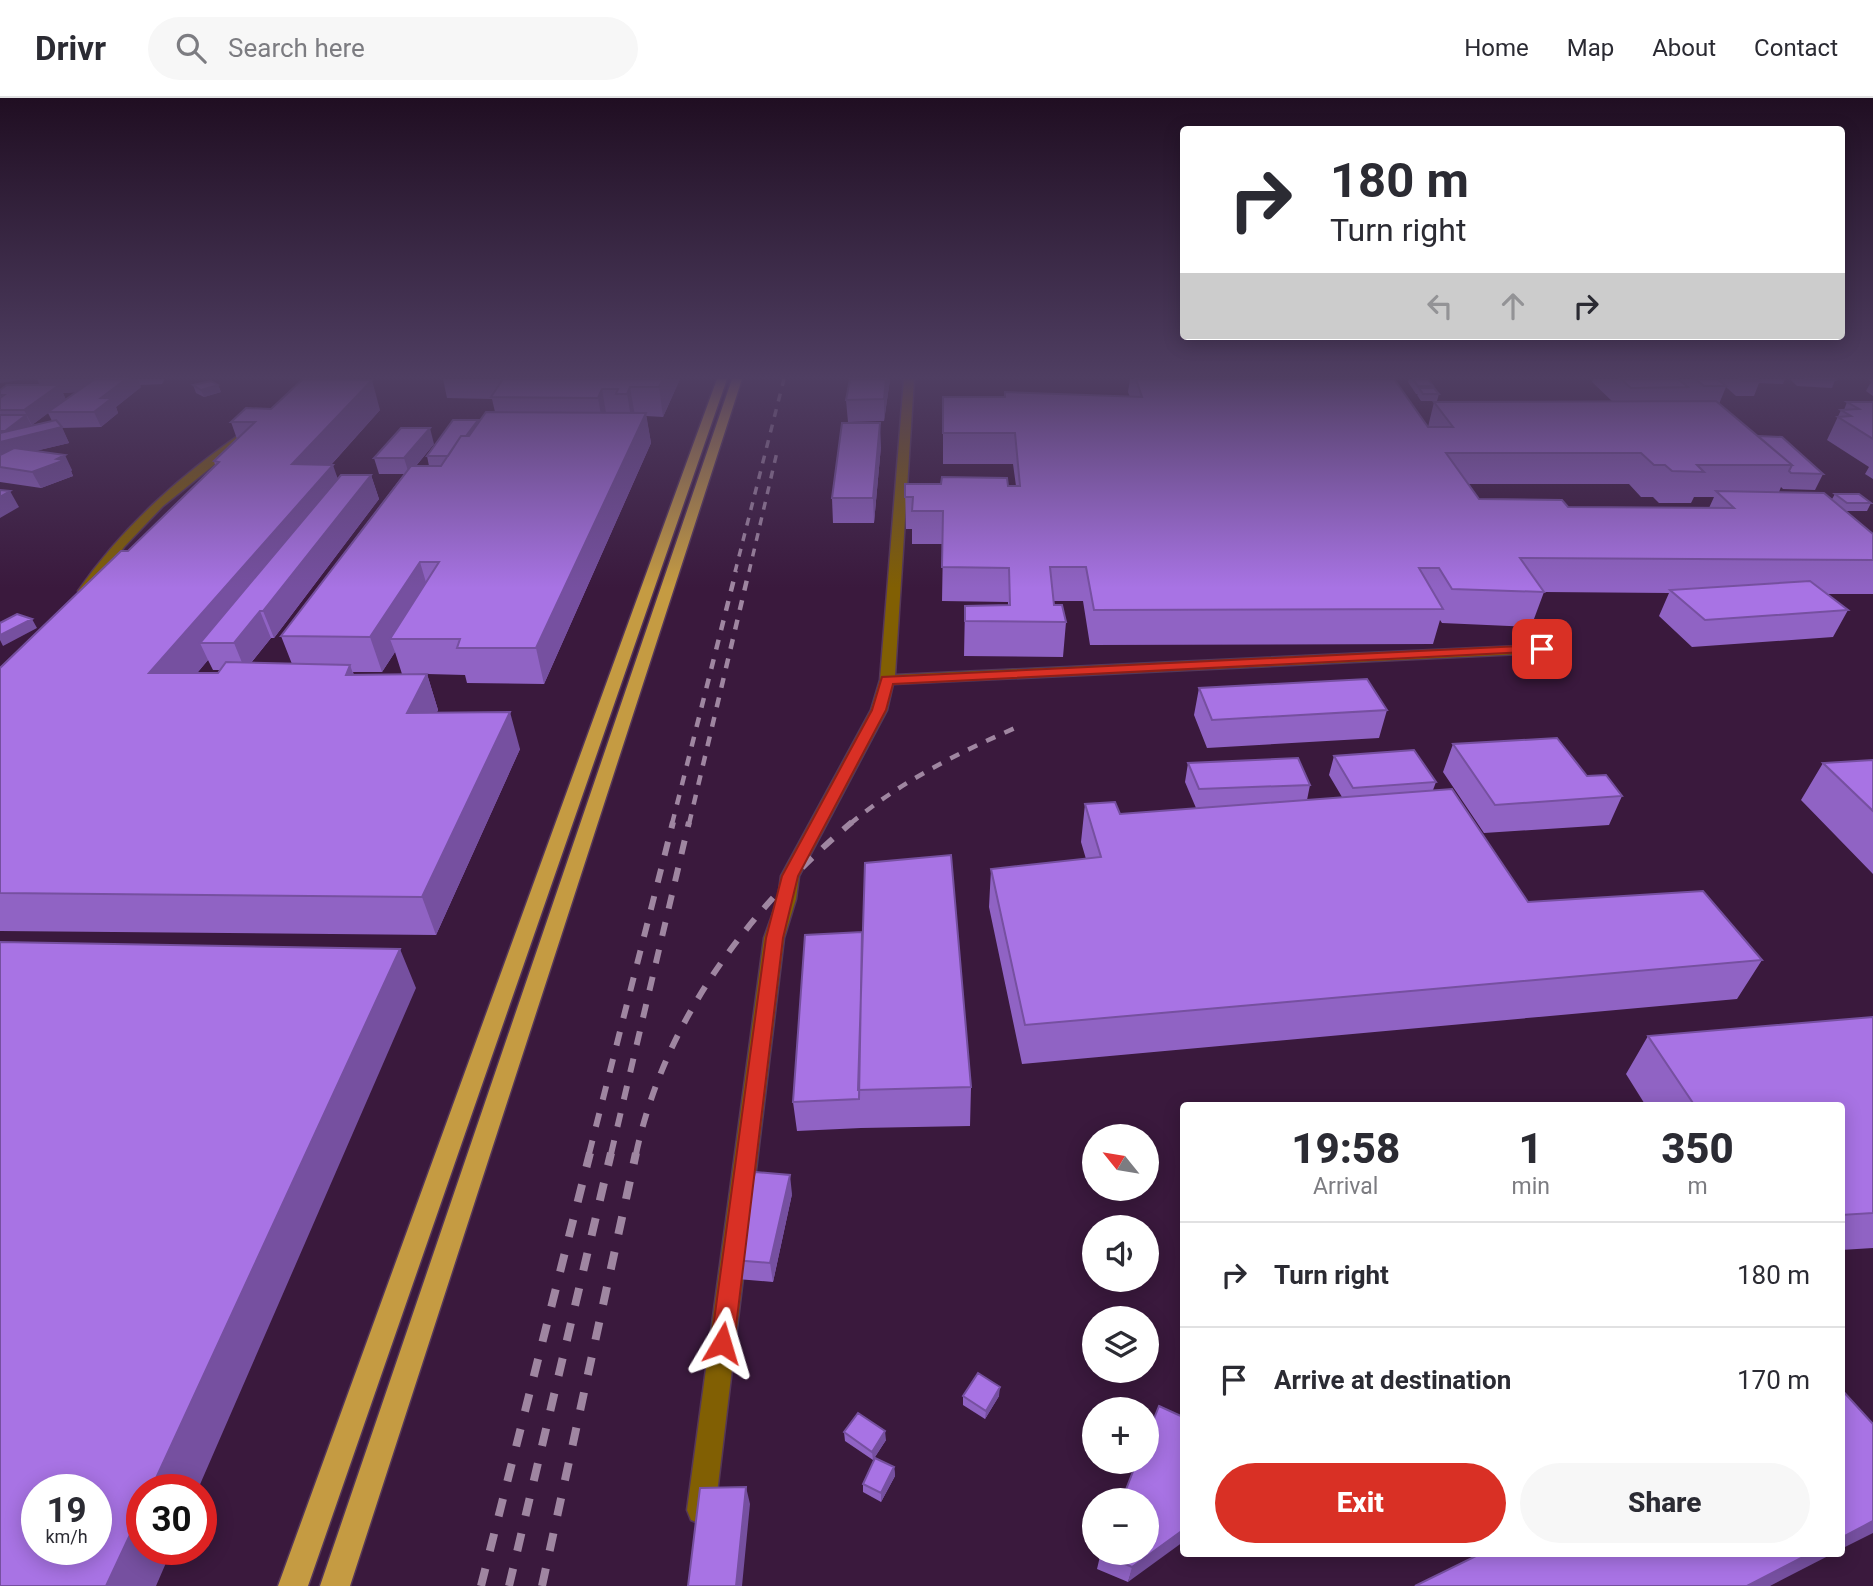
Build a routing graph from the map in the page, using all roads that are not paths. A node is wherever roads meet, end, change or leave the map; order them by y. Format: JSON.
{"nodes":[{"id":1,"x":227,"y":448,"type":"edge"},
{"id":2,"x":697,"y":448,"type":"edge"},
{"id":3,"x":714,"y":448,"type":"edge"},
{"id":4,"x":904,"y":448,"type":"edge"},
{"id":5,"x":81,"y":597,"type":"edge"},
{"id":6,"x":1542,"y":649,"type":"dead end"},
{"id":7,"x":887,"y":680,"type":"junction"},
{"id":8,"x":698,"y":1531,"type":"edge"},
{"id":9,"x":293,"y":1586,"type":"edge"},
{"id":10,"x":335,"y":1586,"type":"edge"}],
"edges":[{"from":1,"to":5,"type":"street"},
{"from":2,"to":9,"type":"main road"},
{"from":3,"to":10,"type":"main road"},
{"from":4,"to":7,"type":"street"},
{"from":6,"to":7,"type":"street"},
{"from":7,"to":8,"type":"street"}]}
